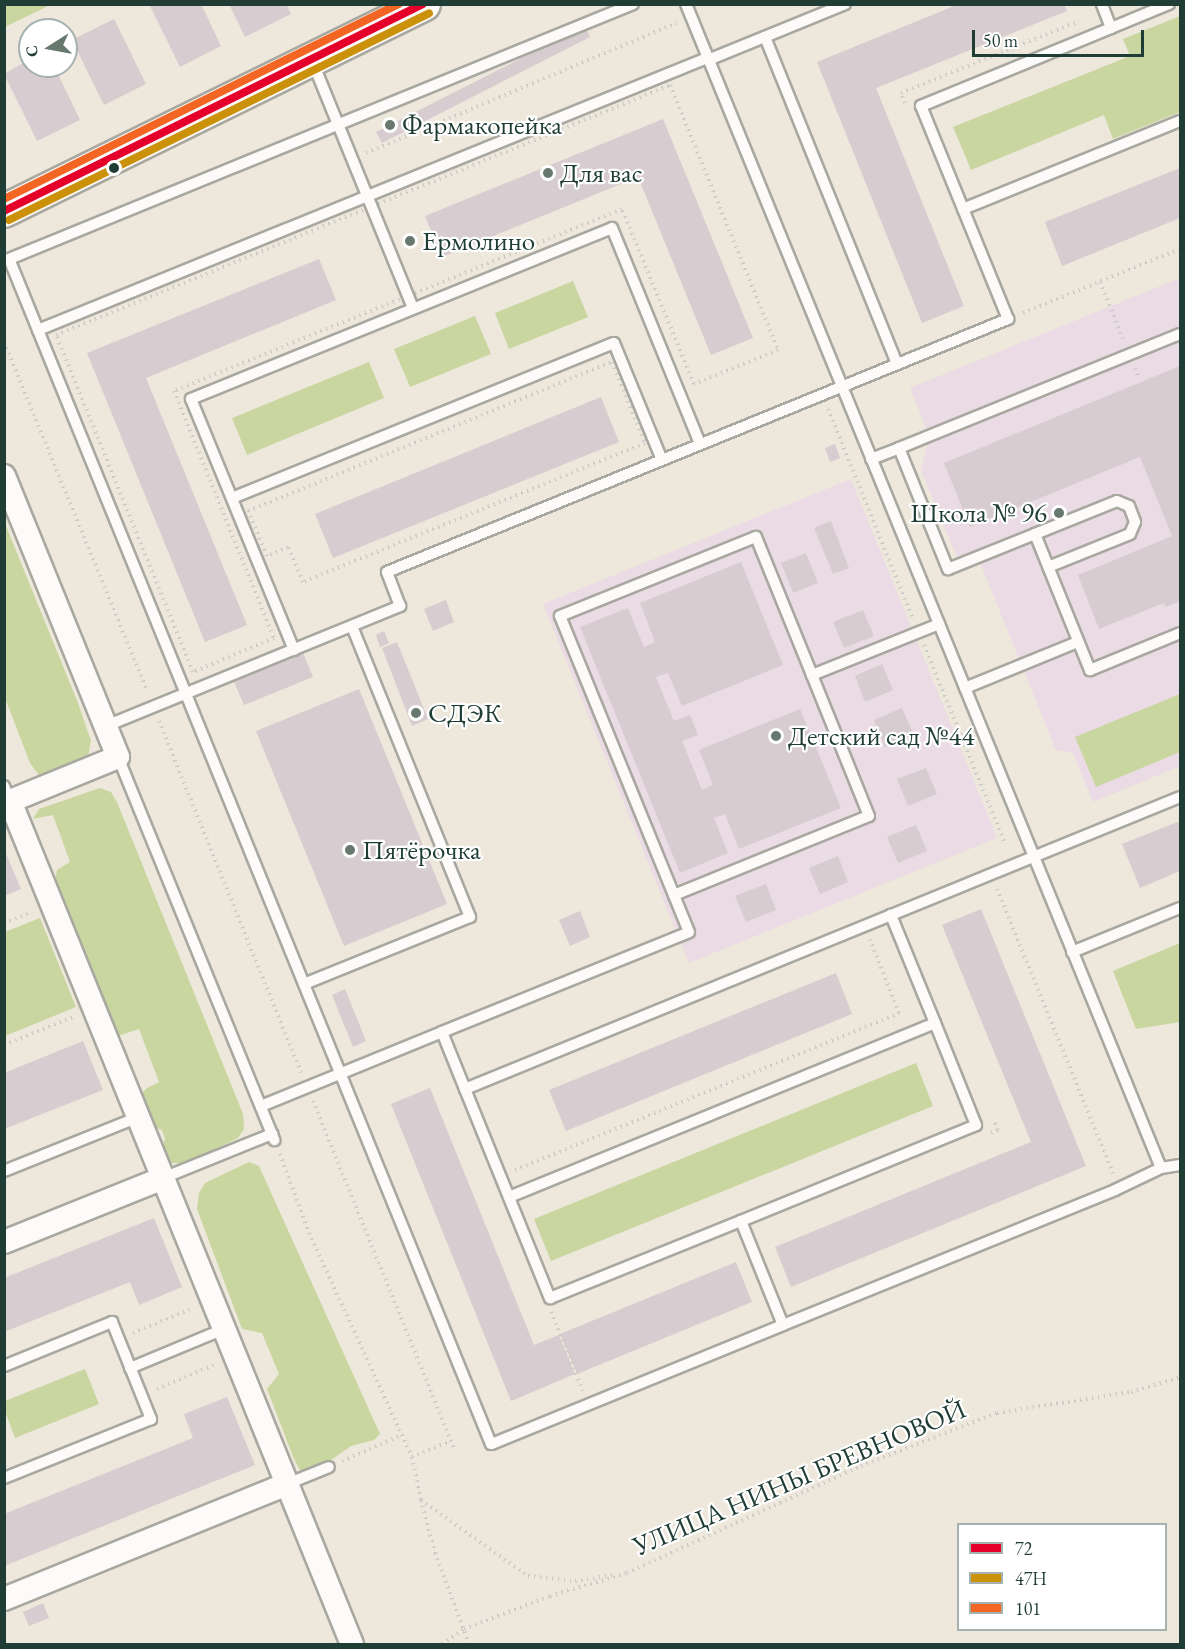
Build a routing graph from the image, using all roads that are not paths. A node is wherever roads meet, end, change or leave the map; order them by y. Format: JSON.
{"nodes":[{"id":1,"x":424,"y":4,"type":"edge"},
{"id":2,"x":633,"y":4,"type":"edge"},
{"id":3,"x":686,"y":4,"type":"edge"},
{"id":4,"x":845,"y":4,"type":"edge"},
{"id":5,"x":1169,"y":4,"type":"edge"},
{"id":6,"x":1103,"y":7,"type":"edge"},
{"id":7,"x":827,"y":8,"type":"edge"},
{"id":8,"x":1111,"y":28,"type":"junction"},
{"id":9,"x":765,"y":37,"type":"junction"},
{"id":10,"x":708,"y":59,"type":"junction"},
{"id":11,"x":312,"y":60,"type":"junction"},
{"id":12,"x":1180,"y":121,"type":"edge"},
{"id":13,"x":338,"y":124,"type":"junction"},
{"id":14,"x":368,"y":196,"type":"junction"},
{"id":15,"x":963,"y":209,"type":"junction"},
{"id":16,"x":4,"y":212,"type":"edge"},
{"id":17,"x":413,"y":308,"type":"junction"},
{"id":18,"x":38,"y":330,"type":"junction"},
{"id":19,"x":1180,"y":334,"type":"edge"},
{"id":20,"x":897,"y":364,"type":"junction"},
{"id":21,"x":842,"y":387,"type":"junction"},
{"id":22,"x":700,"y":444,"type":"junction"},
{"id":23,"x":899,"y":448,"type":"junction"},
{"id":24,"x":871,"y":459,"type":"junction"},
{"id":25,"x":662,"y":460,"type":"junction"},
{"id":26,"x":4,"y":476,"type":"edge"},
{"id":27,"x":232,"y":498,"type":"junction"},
{"id":28,"x":1035,"y":534,"type":"junction"},
{"id":29,"x":1048,"y":567,"type":"junction"},
{"id":30,"x":939,"y":624,"type":"junction"},
{"id":31,"x":352,"y":626,"type":"junction"},
{"id":32,"x":1180,"y":633,"type":"edge"},
{"id":33,"x":1078,"y":642,"type":"junction"},
{"id":34,"x":294,"y":650,"type":"junction"},
{"id":35,"x":812,"y":675,"type":"junction"},
{"id":36,"x":965,"y":688,"type":"junction"},
{"id":37,"x":186,"y":694,"type":"junction"},
{"id":38,"x":106,"y":726,"type":"junction"},
{"id":39,"x":118,"y":757,"type":"junction"},
{"id":40,"x":6,"y":797,"type":"edge"},
{"id":41,"x":1180,"y":797,"type":"edge"},
{"id":42,"x":1034,"y":857,"type":"junction"},
{"id":43,"x":674,"y":895,"type":"junction"},
{"id":44,"x":1180,"y":908,"type":"edge"},
{"id":45,"x":891,"y":915,"type":"junction"},
{"id":46,"x":1072,"y":952,"type":"junction"},
{"id":47,"x":304,"y":984,"type":"junction"},
{"id":48,"x":935,"y":1023,"type":"junction"},
{"id":49,"x":442,"y":1032,"type":"junction"},
{"id":50,"x":341,"y":1074,"type":"junction"},
{"id":51,"x":465,"y":1089,"type":"junction"},
{"id":52,"x":261,"y":1106,"type":"junction"},
{"id":53,"x":138,"y":1117,"type":"junction"},
{"id":54,"x":1180,"y":1165,"type":"edge"},
{"id":55,"x":1161,"y":1168,"type":"junction"},
{"id":56,"x":4,"y":1171,"type":"edge"},
{"id":57,"x":163,"y":1178,"type":"junction"},
{"id":58,"x":509,"y":1197,"type":"junction"},
{"id":59,"x":741,"y":1221,"type":"junction"},
{"id":60,"x":4,"y":1242,"type":"edge"},
{"id":61,"x":783,"y":1325,"type":"junction"},
{"id":62,"x":224,"y":1329,"type":"junction"},
{"id":63,"x":4,"y":1366,"type":"edge"},
{"id":64,"x":130,"y":1368,"type":"junction"},
{"id":65,"x":329,"y":1467,"type":"road end"},
{"id":66,"x":4,"y":1478,"type":"edge"},
{"id":67,"x":287,"y":1484,"type":"junction"},
{"id":68,"x":4,"y":1599,"type":"edge"},
{"id":69,"x":352,"y":1644,"type":"edge"}],
"edges":[{"from":1,"to":11,"type":"main road"},
{"from":2,"to":13,"type":"lane"},
{"from":3,"to":10,"type":"lane"},
{"from":4,"to":7,"type":"lane"},
{"from":5,"to":8,"type":"lane"},
{"from":6,"to":8,"type":"lane"},
{"from":7,"to":9,"type":"lane"},
{"from":8,"to":15,"type":"lane"},
{"from":9,"to":10,"type":"lane"},
{"from":9,"to":20,"type":"lane"},
{"from":10,"to":14,"type":"lane"},
{"from":10,"to":21,"type":"lane"},
{"from":11,"to":13,"type":"lane"},
{"from":11,"to":16,"type":"main road"},
{"from":12,"to":15,"type":"lane"},
{"from":13,"to":14,"type":"lane"},
{"from":13,"to":18,"type":"lane"},
{"from":14,"to":17,"type":"lane"},
{"from":14,"to":18,"type":"lane"},
{"from":15,"to":20,"type":"lane"},
{"from":17,"to":22,"type":"lane"},
{"from":17,"to":27,"type":"lane"},
{"from":18,"to":37,"type":"lane"},
{"from":19,"to":23,"type":"lane"},
{"from":20,"to":21,"type":"lane"},
{"from":21,"to":22,"type":"lane"},
{"from":21,"to":24,"type":"lane"},
{"from":22,"to":25,"type":"lane"},
{"from":23,"to":24,"type":"lane"},
{"from":23,"to":28,"type":"lane"},
{"from":24,"to":30,"type":"lane"},
{"from":25,"to":27,"type":"lane"},
{"from":25,"to":31,"type":"lane"},
{"from":26,"to":38,"type":"street"},
{"from":27,"to":34,"type":"lane"},
{"from":28,"to":29,"type":"lane"},
{"from":28,"to":29,"type":"lane"},
{"from":29,"to":33,"type":"lane"},
{"from":30,"to":35,"type":"lane"},
{"from":30,"to":36,"type":"lane"},
{"from":31,"to":34,"type":"lane"},
{"from":31,"to":47,"type":"lane"},
{"from":32,"to":33,"type":"lane"},
{"from":33,"to":36,"type":"lane"},
{"from":34,"to":37,"type":"lane"},
{"from":35,"to":43,"type":"lane"},
{"from":35,"to":43,"type":"lane"},
{"from":36,"to":42,"type":"lane"},
{"from":37,"to":38,"type":"lane"},
{"from":37,"to":47,"type":"lane"},
{"from":38,"to":39,"type":"street"},
{"from":39,"to":40,"type":"street"},
{"from":39,"to":52,"type":"lane"},
{"from":40,"to":53,"type":"street"},
{"from":41,"to":42,"type":"lane"},
{"from":42,"to":45,"type":"lane"},
{"from":42,"to":46,"type":"lane"},
{"from":43,"to":49,"type":"lane"},
{"from":44,"to":46,"type":"lane"},
{"from":45,"to":48,"type":"lane"},
{"from":45,"to":51,"type":"lane"},
{"from":46,"to":55,"type":"lane"},
{"from":47,"to":50,"type":"lane"},
{"from":48,"to":58,"type":"lane"},
{"from":48,"to":59,"type":"lane"},
{"from":49,"to":50,"type":"lane"},
{"from":49,"to":51,"type":"lane"},
{"from":50,"to":52,"type":"lane"},
{"from":50,"to":61,"type":"lane"},
{"from":51,"to":58,"type":"lane"},
{"from":52,"to":57,"type":"lane"},
{"from":53,"to":56,"type":"lane"},
{"from":53,"to":57,"type":"street"},
{"from":54,"to":55,"type":"lane"},
{"from":55,"to":61,"type":"lane"},
{"from":57,"to":60,"type":"street"},
{"from":57,"to":62,"type":"street"},
{"from":58,"to":59,"type":"lane"},
{"from":59,"to":61,"type":"lane"},
{"from":62,"to":64,"type":"lane"},
{"from":62,"to":67,"type":"street"},
{"from":63,"to":64,"type":"lane"},
{"from":64,"to":66,"type":"lane"},
{"from":65,"to":67,"type":"lane"},
{"from":67,"to":68,"type":"street"},
{"from":67,"to":69,"type":"street"}]}
